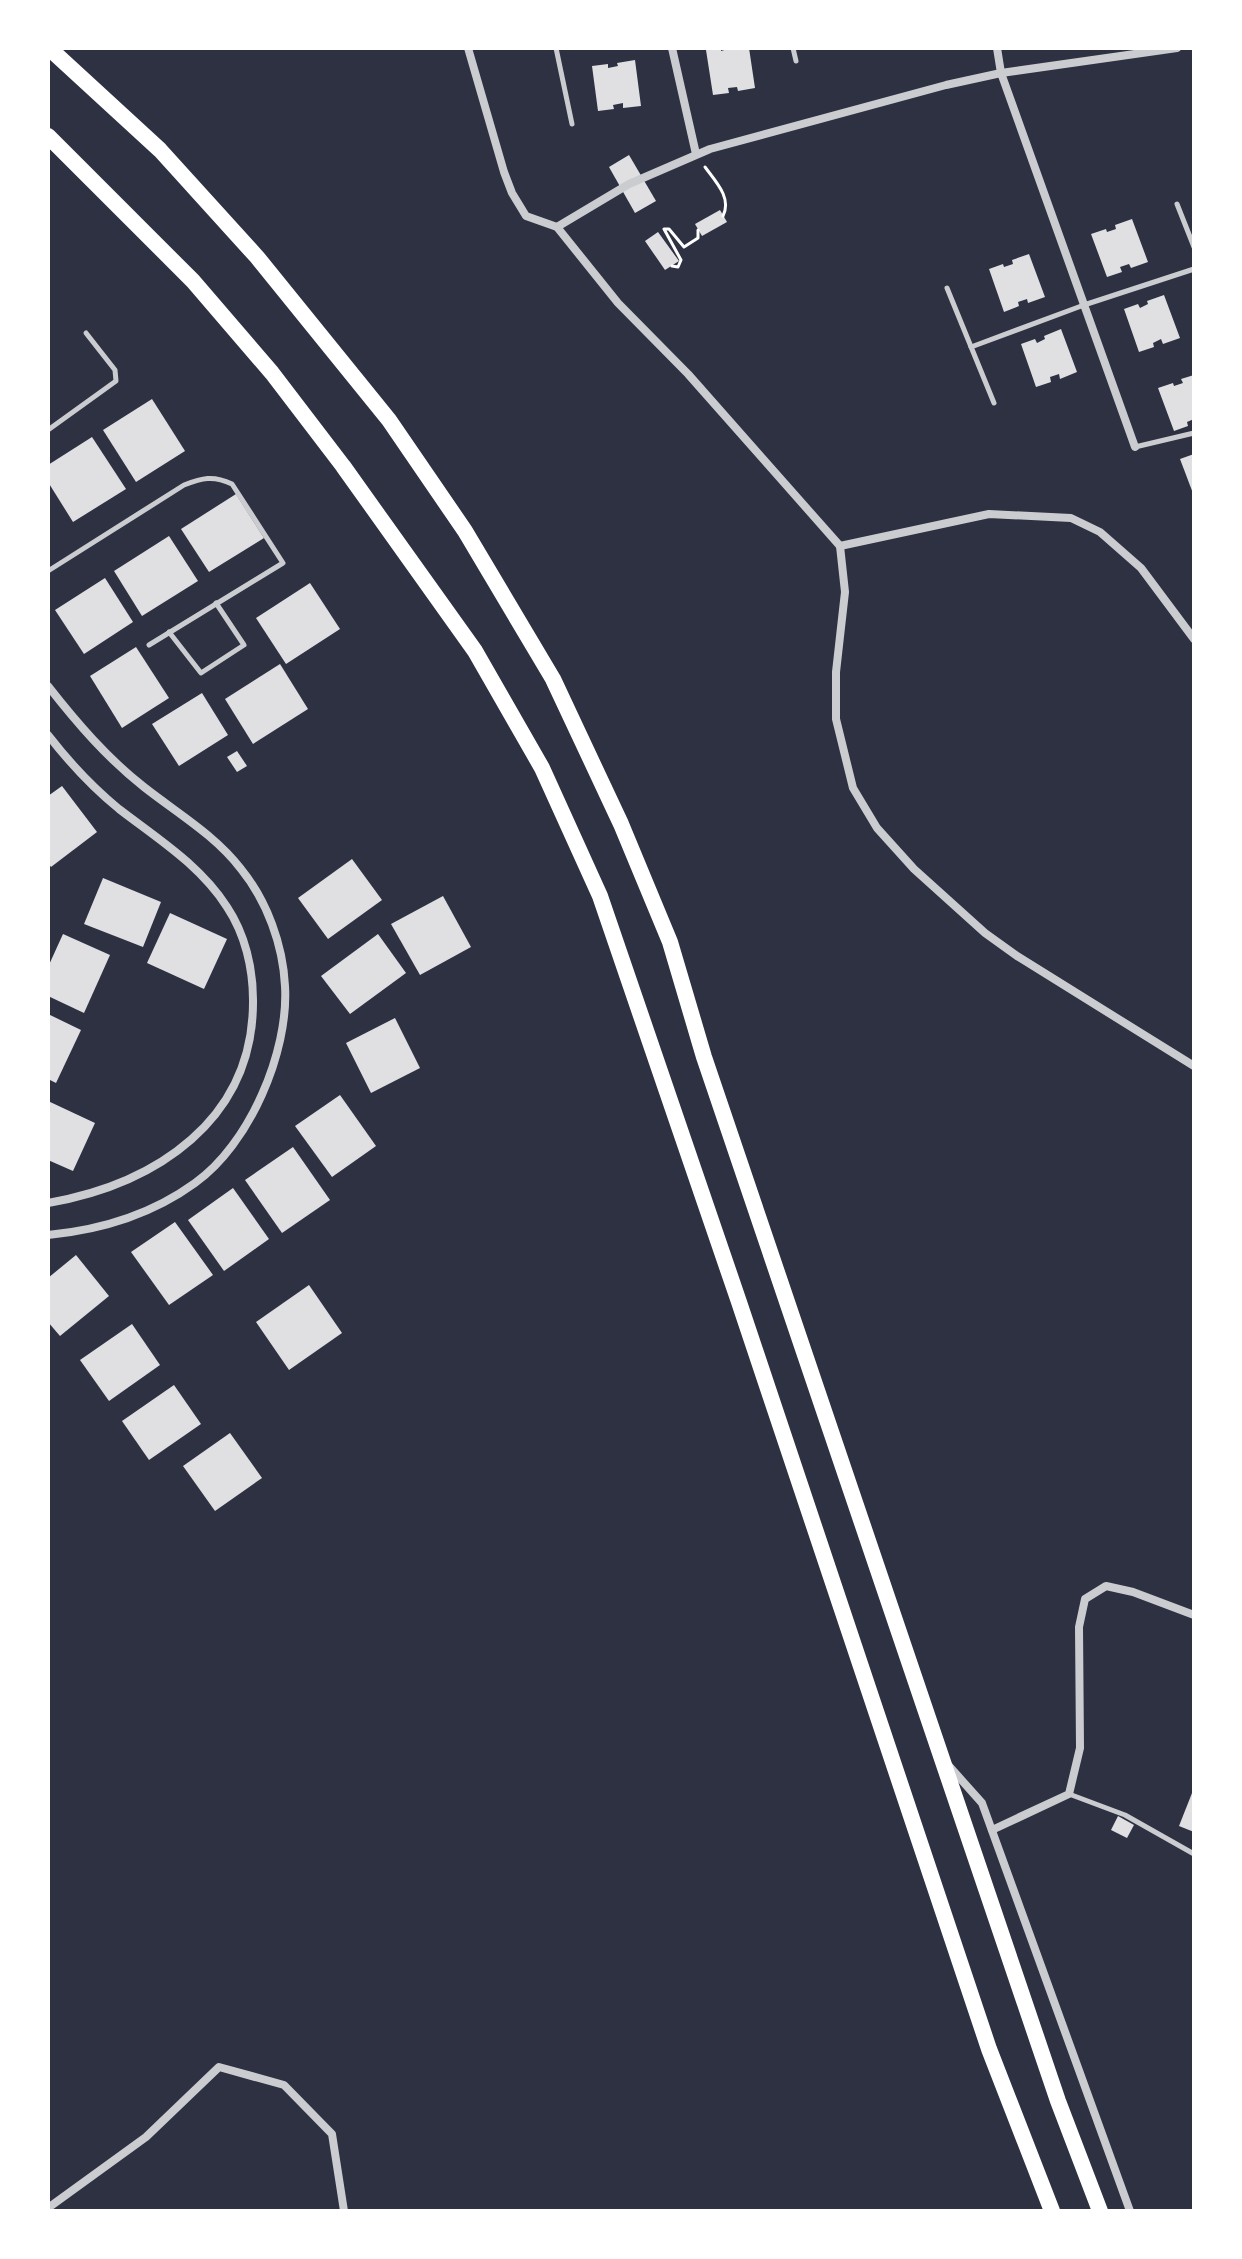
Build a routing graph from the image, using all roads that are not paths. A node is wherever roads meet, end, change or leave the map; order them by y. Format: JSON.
{"nodes":[{"id":1,"x":49,"y":48,"type":"edge"},
{"id":2,"x":468,"y":48,"type":"edge"},
{"id":3,"x":556,"y":48,"type":"edge"},
{"id":4,"x":672,"y":48,"type":"edge"},
{"id":5,"x":793,"y":48,"type":"edge"},
{"id":6,"x":997,"y":48,"type":"edge"},
{"id":7,"x":1177,"y":48,"type":"edge"},
{"id":8,"x":796,"y":61,"type":"dead end"},
{"id":9,"x":1001,"y":73,"type":"junction"},
{"id":10,"x":572,"y":124,"type":"dead end"},
{"id":11,"x":48,"y":136,"type":"edge"},
{"id":12,"x":696,"y":154,"type":"junction"},
{"id":13,"x":1177,"y":204,"type":"dead end"},
{"id":14,"x":557,"y":227,"type":"junction"},
{"id":15,"x":1194,"y":247,"type":"edge"},
{"id":16,"x":1194,"y":269,"type":"edge"},
{"id":17,"x":947,"y":288,"type":"dead end"},
{"id":18,"x":1084,"y":305,"type":"junction"},
{"id":19,"x":86,"y":333,"type":"dead end"},
{"id":20,"x":971,"y":347,"type":"junction"},
{"id":21,"x":994,"y":403,"type":"dead end"},
{"id":22,"x":48,"y":430,"type":"edge"},
{"id":23,"x":1194,"y":433,"type":"edge"},
{"id":24,"x":1135,"y":447,"type":"joint"},
{"id":25,"x":840,"y":546,"type":"junction"},
{"id":26,"x":48,"y":571,"type":"edge"},
{"id":27,"x":216,"y":603,"type":"junction"},
{"id":28,"x":169,"y":632,"type":"junction"},
{"id":29,"x":1194,"y":639,"type":"edge"},
{"id":30,"x":149,"y":645,"type":"dead end"},
{"id":31,"x":48,"y":686,"type":"edge"},
{"id":32,"x":48,"y":735,"type":"edge"},
{"id":33,"x":1194,"y":1066,"type":"edge"},
{"id":34,"x":48,"y":1203,"type":"edge"},
{"id":35,"x":48,"y":1235,"type":"edge"},
{"id":36,"x":1194,"y":1615,"type":"edge"},
{"id":37,"x":941,"y":1758,"type":"junction"},
{"id":38,"x":1069,"y":1794,"type":"junction"},
{"id":39,"x":992,"y":1830,"type":"junction"},
{"id":40,"x":1194,"y":1854,"type":"edge"},
{"id":41,"x":48,"y":2208,"type":"edge"},
{"id":42,"x":344,"y":2211,"type":"edge"},
{"id":43,"x":1052,"y":2211,"type":"edge"},
{"id":44,"x":1100,"y":2211,"type":"edge"},
{"id":45,"x":1130,"y":2211,"type":"edge"}],
"edges":[{"from":1,"to":37,"type":"highway"},
{"from":2,"to":14,"type":"street"},
{"from":3,"to":10,"type":"lane"},
{"from":4,"to":12,"type":"street"},
{"from":5,"to":8,"type":"lane"},
{"from":6,"to":9,"type":"street"},
{"from":7,"to":9,"type":"street"},
{"from":9,"to":12,"type":"street"},
{"from":9,"to":18,"type":"street"},
{"from":11,"to":43,"type":"highway"},
{"from":12,"to":14,"type":"street"},
{"from":13,"to":15,"type":"lane"},
{"from":14,"to":25,"type":"street"},
{"from":16,"to":18,"type":"lane"},
{"from":17,"to":20,"type":"lane"},
{"from":18,"to":20,"type":"lane"},
{"from":18,"to":24,"type":"street"},
{"from":19,"to":22,"type":"lane"},
{"from":20,"to":21,"type":"lane"},
{"from":23,"to":24,"type":"lane"},
{"from":25,"to":29,"type":"street"},
{"from":25,"to":33,"type":"street"},
{"from":26,"to":27,"type":"lane"},
{"from":27,"to":28,"type":"lane"},
{"from":27,"to":28,"type":"lane"},
{"from":28,"to":30,"type":"lane"},
{"from":31,"to":35,"type":"street"},
{"from":32,"to":34,"type":"street"},
{"from":36,"to":38,"type":"street"},
{"from":37,"to":39,"type":"street"},
{"from":37,"to":44,"type":"highway"},
{"from":38,"to":39,"type":"street"},
{"from":38,"to":40,"type":"lane"},
{"from":39,"to":45,"type":"street"},
{"from":41,"to":42,"type":"street"}]}
